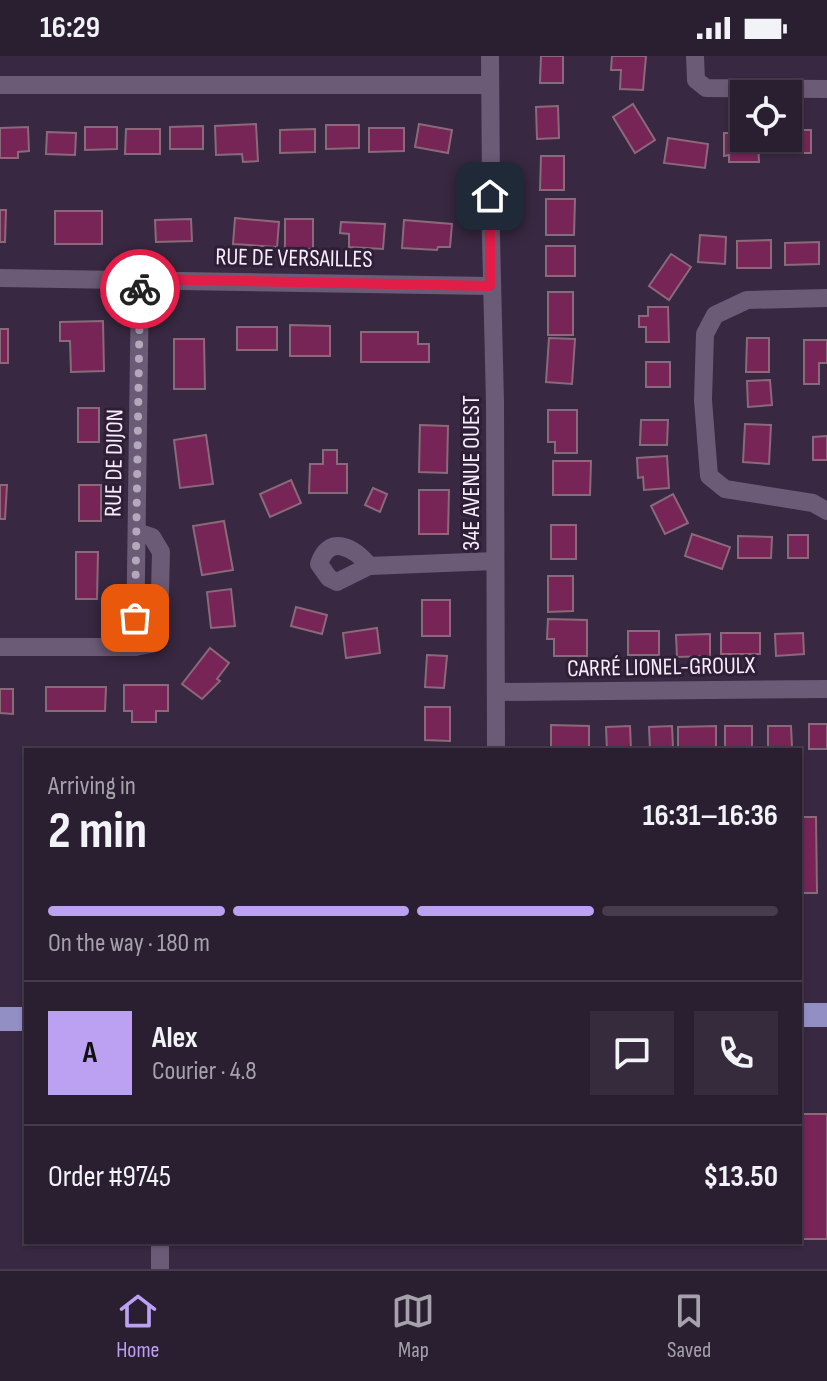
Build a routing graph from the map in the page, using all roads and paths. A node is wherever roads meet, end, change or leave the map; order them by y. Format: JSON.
{"nodes":[{"id":1,"x":490,"y":56,"type":"edge"},
{"id":2,"x":695,"y":56,"type":"edge"},
{"id":3,"x":0,"y":85,"type":"edge"},
{"id":4,"x":490,"y":85,"type":"junction"},
{"id":5,"x":827,"y":89,"type":"edge"},
{"id":6,"x":0,"y":278,"type":"edge"},
{"id":7,"x":140,"y":279,"type":"junction"},
{"id":8,"x":490,"y":286,"type":"junction"},
{"id":9,"x":827,"y":298,"type":"edge"},
{"id":10,"x":827,"y":511,"type":"edge"},
{"id":11,"x":495,"y":561,"type":"junction"},
{"id":12,"x":369,"y":566,"type":"dead end"},
{"id":13,"x":0,"y":647,"type":"edge"},
{"id":14,"x":827,"y":689,"type":"edge"},
{"id":15,"x":496,"y":692,"type":"junction"},
{"id":16,"x":496,"y":748,"type":"edge"},
{"id":17,"x":802,"y":1015,"type":"edge"},
{"id":18,"x":827,"y":1015,"type":"edge"},
{"id":19,"x":0,"y":1019,"type":"edge"},
{"id":20,"x":24,"y":1019,"type":"edge"},
{"id":21,"x":160,"y":1244,"type":"edge"},
{"id":22,"x":160,"y":1269,"type":"edge"}],
"edges":[{"from":1,"to":4,"type":"street","name":"34E AVENUE OUEST"},
{"from":2,"to":5,"type":"street"},
{"from":3,"to":4,"type":"street"},
{"from":4,"to":8,"type":"street","name":"34E AVENUE OUEST"},
{"from":6,"to":7,"type":"street","name":"RUE DE VERSAILLES"},
{"from":7,"to":8,"type":"street","name":"RUE DE VERSAILLES"},
{"from":7,"to":13,"type":"street","name":"RUE DE DIJON"},
{"from":8,"to":11,"type":"street","name":"34E AVENUE OUEST"},
{"from":9,"to":10,"type":"street"},
{"from":11,"to":12,"type":"street"},
{"from":11,"to":15,"type":"street","name":"34E AVENUE OUEST"},
{"from":14,"to":15,"type":"street","name":"CARRÉ LIONEL-GROULX"},
{"from":15,"to":16,"type":"street","name":"34E AVENUE OUEST"},
{"from":17,"to":18,"type":"main road"},
{"from":19,"to":20,"type":"main road"},
{"from":21,"to":22,"type":"street"}]}
